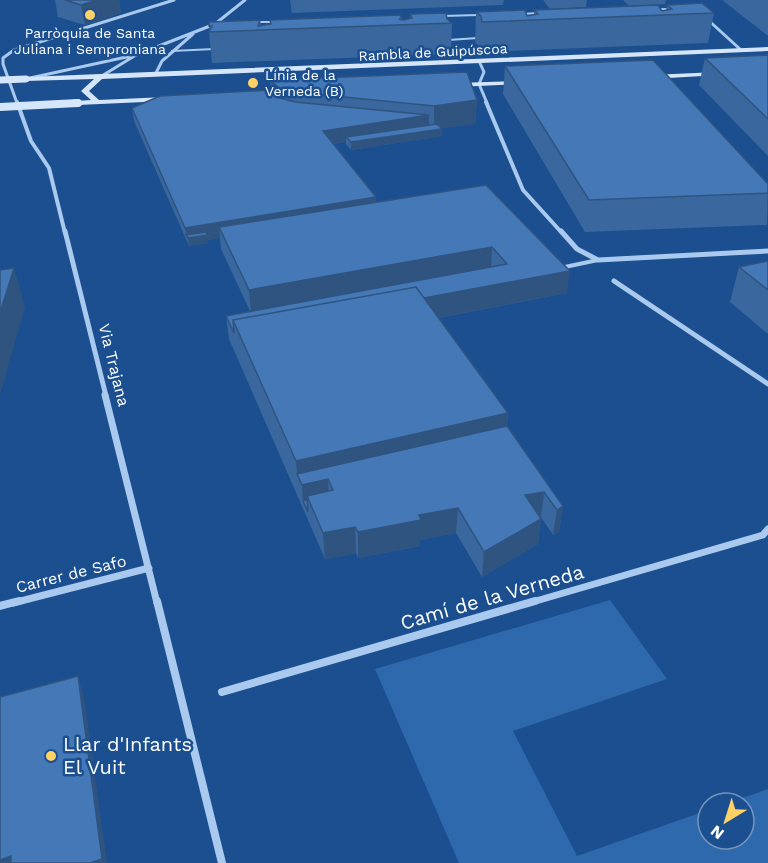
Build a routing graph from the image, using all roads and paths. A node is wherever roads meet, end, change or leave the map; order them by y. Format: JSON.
{"nodes":[{"id":1,"x":174,"y":0,"type":"edge"},
{"id":2,"x":245,"y":0,"type":"edge"},
{"id":3,"x":687,"y":0,"type":"edge"},
{"id":4,"x":695,"y":8,"type":"junction"},
{"id":5,"x":608,"y":11,"type":"edge"},
{"id":6,"x":539,"y":13,"type":"edge"},
{"id":7,"x":517,"y":14,"type":"edge"},
{"id":8,"x":485,"y":15,"type":"edge"},
{"id":9,"x":443,"y":16,"type":"edge"},
{"id":10,"x":283,"y":21,"type":"edge"},
{"id":11,"x":248,"y":22,"type":"edge"},
{"id":12,"x":226,"y":23,"type":"edge"},
{"id":13,"x":215,"y":24,"type":"junction"},
{"id":14,"x":706,"y":29,"type":"edge"},
{"id":15,"x":718,"y":29,"type":"junction"},
{"id":16,"x":193,"y":34,"type":"junction"},
{"id":17,"x":481,"y":38,"type":"edge"},
{"id":18,"x":445,"y":40,"type":"edge"},
{"id":19,"x":214,"y":49,"type":"edge"},
{"id":20,"x":768,"y":49,"type":"edge"},
{"id":21,"x":741,"y":50,"type":"junction"},
{"id":22,"x":172,"y":51,"type":"junction"},
{"id":23,"x":136,"y":55,"type":"junction"},
{"id":24,"x":749,"y":57,"type":"edge"},
{"id":25,"x":479,"y":61,"type":"junction"},
{"id":26,"x":731,"y":74,"type":"edge"},
{"id":27,"x":155,"y":75,"type":"junction"},
{"id":28,"x":100,"y":77,"type":"junction"},
{"id":29,"x":639,"y":78,"type":"edge"},
{"id":30,"x":26,"y":79,"type":"junction"},
{"id":31,"x":0,"y":80,"type":"edge"},
{"id":32,"x":525,"y":82,"type":"edge"},
{"id":33,"x":152,"y":83,"type":"dead end"},
{"id":34,"x":479,"y":84,"type":"junction"},
{"id":35,"x":445,"y":86,"type":"edge"},
{"id":36,"x":176,"y":98,"type":"edge"},
{"id":37,"x":98,"y":102,"type":"junction"},
{"id":38,"x":0,"y":107,"type":"edge"},
{"id":39,"x":768,"y":250,"type":"edge"},
{"id":40,"x":598,"y":260,"type":"junction"},
{"id":41,"x":559,"y":268,"type":"edge"},
{"id":42,"x":614,"y":281,"type":"dead end"},
{"id":43,"x":768,"y":384,"type":"edge"},
{"id":44,"x":768,"y":529,"type":"edge"},
{"id":45,"x":149,"y":568,"type":"junction"},
{"id":46,"x":0,"y":606,"type":"edge"},
{"id":47,"x":222,"y":692,"type":"dead end"},
{"id":48,"x":222,"y":863,"type":"edge"}],
"edges":[{"from":1,"to":45,"type":"street","name":"Via Trajana"},
{"from":2,"to":13,"type":"street"},
{"from":3,"to":4,"type":"street"},
{"from":4,"to":5,"type":"lane"},
{"from":4,"to":15,"type":"street"},
{"from":6,"to":7,"type":"lane"},
{"from":8,"to":9,"type":"lane"},
{"from":10,"to":11,"type":"lane"},
{"from":12,"to":13,"type":"lane"},
{"from":13,"to":16,"type":"street"},
{"from":14,"to":15,"type":"lane"},
{"from":15,"to":21,"type":"street"},
{"from":16,"to":22,"type":"street"},
{"from":16,"to":23,"type":"street"},
{"from":17,"to":18,"type":"lane"},
{"from":19,"to":22,"type":"lane"},
{"from":20,"to":21,"type":"street","name":"Rambla de Guipúscoa"},
{"from":21,"to":24,"type":"street"},
{"from":21,"to":25,"type":"street","name":"Rambla de Guipúscoa"},
{"from":22,"to":27,"type":"street"},
{"from":23,"to":28,"type":"street"},
{"from":23,"to":30,"type":"street"},
{"from":25,"to":27,"type":"street","name":"Rambla de Guipúscoa"},
{"from":25,"to":34,"type":"street"},
{"from":26,"to":29,"type":"street"},
{"from":27,"to":28,"type":"street","name":"Rambla de Guipúscoa"},
{"from":27,"to":33,"type":"street"},
{"from":28,"to":30,"type":"street","name":"Rambla de Guipúscoa"},
{"from":28,"to":37,"type":"street"},
{"from":30,"to":31,"type":"street","name":"Rambla de Guipúscoa","bridge":true},
{"from":32,"to":34,"type":"street"},
{"from":34,"to":35,"type":"street"},
{"from":34,"to":40,"type":"street"},
{"from":36,"to":37,"type":"street"},
{"from":37,"to":38,"type":"street","bridge":true},
{"from":39,"to":40,"type":"street"},
{"from":40,"to":41,"type":"lane"},
{"from":42,"to":43,"type":"street"},
{"from":44,"to":47,"type":"street","name":"Camí de la Verneda"},
{"from":45,"to":46,"type":"street","name":"Carrer de Safo"},
{"from":45,"to":48,"type":"street","name":"Via Trajana"}]}
